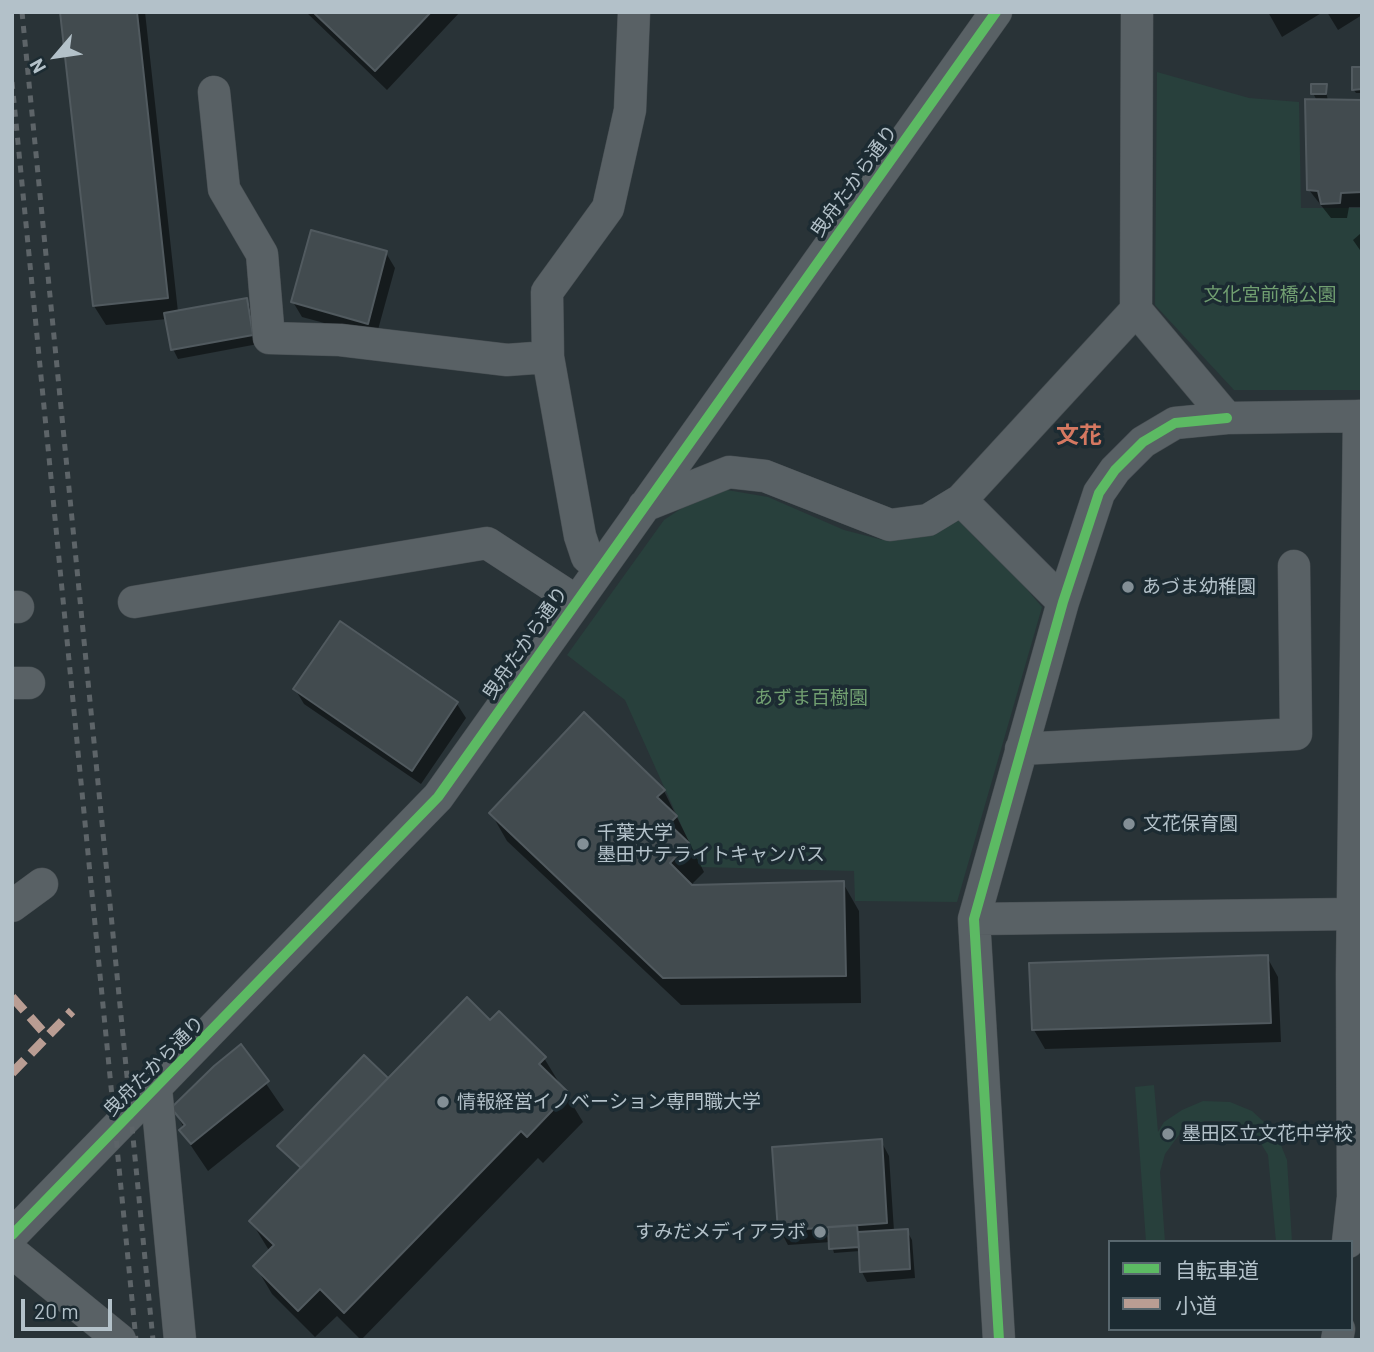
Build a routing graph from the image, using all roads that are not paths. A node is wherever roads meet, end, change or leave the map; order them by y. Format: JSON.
{"nodes":[{"id":1,"x":634,"y":12,"type":"edge"},
{"id":2,"x":996,"y":12,"type":"edge"},
{"id":3,"x":1137,"y":12,"type":"edge"},
{"id":4,"x":214,"y":92,"type":"dead end"},
{"id":5,"x":1136,"y":310,"type":"junction"},
{"id":6,"x":548,"y":357,"type":"junction"},
{"id":7,"x":1360,"y":416,"type":"edge"},
{"id":8,"x":1227,"y":418,"type":"junction"},
{"id":9,"x":961,"y":500,"type":"junction"},
{"id":10,"x":644,"y":506,"type":"junction"},
{"id":11,"x":1294,"y":566,"type":"dead end"},
{"id":12,"x":600,"y":567,"type":"junction"},
{"id":13,"x":576,"y":601,"type":"junction"},
{"id":14,"x":134,"y":602,"type":"dead end"},
{"id":15,"x":1063,"y":602,"type":"junction"},
{"id":16,"x":1021,"y":749,"type":"junction"},
{"id":17,"x":42,"y":884,"type":"dead end"},
{"id":18,"x":12,"y":906,"type":"edge"},
{"id":19,"x":1353,"y":915,"type":"junction"},
{"id":20,"x":974,"y":919,"type":"junction"},
{"id":21,"x":1357,"y":1011,"type":"edge"},
{"id":22,"x":156,"y":1088,"type":"junction"},
{"id":23,"x":1357,"y":1198,"type":"edge"},
{"id":24,"x":12,"y":1236,"type":"edge"},
{"id":25,"x":1348,"y":1240,"type":"edge"},
{"id":26,"x":12,"y":1252,"type":"edge"},
{"id":27,"x":120,"y":1340,"type":"edge"},
{"id":28,"x":180,"y":1340,"type":"edge"},
{"id":29,"x":999,"y":1340,"type":"edge"}],
"edges":[{"from":1,"to":6,"type":"street"},
{"from":2,"to":10,"type":"street","name":"曳舟たから通り"},
{"from":3,"to":5,"type":"street"},
{"from":4,"to":6,"type":"street"},
{"from":5,"to":8,"type":"street"},
{"from":5,"to":9,"type":"street"},
{"from":6,"to":12,"type":"street"},
{"from":7,"to":8,"type":"street"},
{"from":7,"to":19,"type":"street"},
{"from":8,"to":15,"type":"street"},
{"from":9,"to":10,"type":"street"},
{"from":9,"to":15,"type":"street"},
{"from":10,"to":12,"type":"street","name":"曳舟たから通り"},
{"from":11,"to":16,"type":"street"},
{"from":12,"to":13,"type":"street","name":"曳舟たから通り"},
{"from":13,"to":14,"type":"street"},
{"from":13,"to":22,"type":"street","name":"曳舟たから通り"},
{"from":15,"to":16,"type":"street"},
{"from":16,"to":20,"type":"street"},
{"from":17,"to":18,"type":"street"},
{"from":19,"to":20,"type":"street"},
{"from":19,"to":21,"type":"street"},
{"from":20,"to":29,"type":"street"},
{"from":21,"to":23,"type":"street"},
{"from":22,"to":24,"type":"street","name":"曳舟たから通り"},
{"from":22,"to":28,"type":"street"},
{"from":23,"to":25,"type":"street"},
{"from":26,"to":27,"type":"street"}]}
